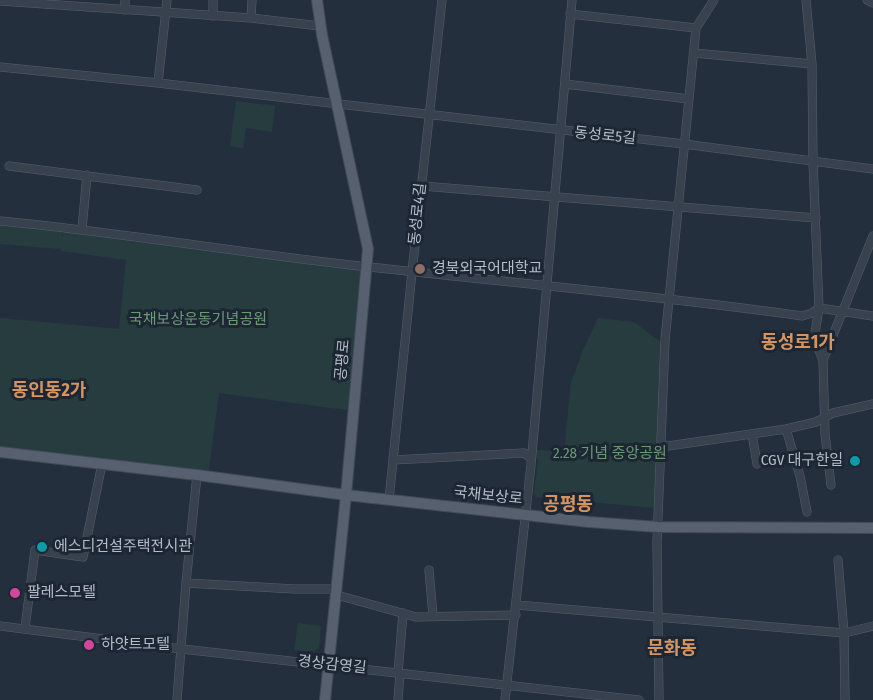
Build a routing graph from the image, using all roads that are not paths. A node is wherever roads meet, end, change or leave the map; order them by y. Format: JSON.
{"nodes":[{"id":1,"x":125,"y":0,"type":"edge"},
{"id":2,"x":167,"y":0,"type":"edge"},
{"id":3,"x":213,"y":0,"type":"edge"},
{"id":4,"x":252,"y":0,"type":"edge"},
{"id":5,"x":317,"y":0,"type":"edge"},
{"id":6,"x":442,"y":0,"type":"edge"},
{"id":7,"x":572,"y":0,"type":"edge"},
{"id":8,"x":714,"y":0,"type":"edge"},
{"id":9,"x":807,"y":0,"type":"edge"},
{"id":10,"x":867,"y":0,"type":"edge"},
{"id":11,"x":0,"y":1,"type":"edge"},
{"id":12,"x":39,"y":2,"type":"edge"},
{"id":13,"x":85,"y":3,"type":"edge"},
{"id":14,"x":873,"y":3,"type":"edge"},
{"id":15,"x":125,"y":9,"type":"junction"},
{"id":16,"x":167,"y":12,"type":"junction"},
{"id":17,"x":570,"y":14,"type":"junction"},
{"id":18,"x":213,"y":16,"type":"junction"},
{"id":19,"x":251,"y":18,"type":"junction"},
{"id":20,"x":320,"y":26,"type":"junction"},
{"id":21,"x":696,"y":28,"type":"junction"},
{"id":22,"x":693,"y":53,"type":"junction"},
{"id":23,"x":812,"y":64,"type":"junction"},
{"id":24,"x":0,"y":67,"type":"edge"},
{"id":25,"x":158,"y":83,"type":"junction"},
{"id":26,"x":565,"y":84,"type":"junction"},
{"id":27,"x":689,"y":99,"type":"junction"},
{"id":28,"x":338,"y":104,"type":"junction"},
{"id":29,"x":430,"y":116,"type":"junction"},
{"id":30,"x":561,"y":131,"type":"junction"},
{"id":31,"x":684,"y":144,"type":"junction"},
{"id":32,"x":813,"y":162,"type":"junction"},
{"id":33,"x":9,"y":166,"type":"dead end"},
{"id":34,"x":873,"y":169,"type":"edge"},
{"id":35,"x":87,"y":175,"type":"junction"},
{"id":36,"x":422,"y":186,"type":"junction"},
{"id":37,"x":197,"y":189,"type":"dead end"},
{"id":38,"x":555,"y":196,"type":"junction"},
{"id":39,"x":678,"y":207,"type":"junction"},
{"id":40,"x":816,"y":218,"type":"junction"},
{"id":41,"x":0,"y":221,"type":"edge"},
{"id":42,"x":82,"y":229,"type":"junction"},
{"id":43,"x":872,"y":241,"type":"edge"},
{"id":44,"x":367,"y":266,"type":"junction"},
{"id":45,"x":412,"y":272,"type":"junction"},
{"id":46,"x":546,"y":286,"type":"junction"},
{"id":47,"x":668,"y":300,"type":"junction"},
{"id":48,"x":819,"y":308,"type":"junction"},
{"id":49,"x":841,"y":311,"type":"junction"},
{"id":50,"x":873,"y":316,"type":"edge"},
{"id":51,"x":823,"y":360,"type":"junction"},
{"id":52,"x":873,"y":404,"type":"edge"},
{"id":53,"x":824,"y":417,"type":"junction"},
{"id":54,"x":786,"y":429,"type":"junction"},
{"id":55,"x":752,"y":435,"type":"junction"},
{"id":56,"x":661,"y":447,"type":"junction"},
{"id":57,"x":0,"y":452,"type":"edge"},
{"id":58,"x":531,"y":458,"type":"junction"},
{"id":59,"x":393,"y":460,"type":"junction"},
{"id":60,"x":102,"y":464,"type":"junction"},
{"id":61,"x":757,"y":464,"type":"dead end"},
{"id":62,"x":197,"y":475,"type":"junction"},
{"id":63,"x":831,"y":485,"type":"dead end"},
{"id":64,"x":346,"y":495,"type":"junction"},
{"id":65,"x":389,"y":500,"type":"junction"},
{"id":66,"x":807,"y":512,"type":"dead end"},
{"id":67,"x":525,"y":514,"type":"junction"},
{"id":68,"x":658,"y":527,"type":"junction"},
{"id":69,"x":873,"y":528,"type":"edge"},
{"id":70,"x":838,"y":560,"type":"dead end"},
{"id":71,"x":429,"y":570,"type":"dead end"},
{"id":72,"x":186,"y":583,"type":"junction"},
{"id":73,"x":337,"y":592,"type":"junction"},
{"id":74,"x":517,"y":604,"type":"junction"},
{"id":75,"x":403,"y":614,"type":"junction"},
{"id":76,"x":516,"y":615,"type":"junction"},
{"id":77,"x":433,"y":616,"type":"junction"},
{"id":78,"x":657,"y":617,"type":"junction"},
{"id":79,"x":0,"y":626,"type":"edge"},
{"id":80,"x":873,"y":626,"type":"edge"},
{"id":81,"x":25,"y":628,"type":"junction"},
{"id":82,"x":844,"y":633,"type":"junction"},
{"id":83,"x":182,"y":649,"type":"junction"},
{"id":84,"x":328,"y":664,"type":"junction"},
{"id":85,"x":399,"y":673,"type":"junction"},
{"id":86,"x":507,"y":686,"type":"junction"},
{"id":87,"x":575,"y":697,"type":"edge"},
{"id":88,"x":177,"y":700,"type":"edge"},
{"id":89,"x":325,"y":700,"type":"edge"},
{"id":90,"x":398,"y":700,"type":"edge"},
{"id":91,"x":505,"y":700,"type":"edge"},
{"id":92,"x":639,"y":700,"type":"edge"},
{"id":93,"x":659,"y":700,"type":"edge"},
{"id":94,"x":845,"y":700,"type":"edge"}],
"edges":[{"from":1,"to":15,"type":"street"},
{"from":2,"to":16,"type":"street"},
{"from":3,"to":18,"type":"street"},
{"from":4,"to":19,"type":"street"},
{"from":5,"to":20,"type":"main road","name":"공평로"},
{"from":6,"to":29,"type":"street","name":"동성로4길"},
{"from":7,"to":17,"type":"street"},
{"from":8,"to":21,"type":"street"},
{"from":9,"to":23,"type":"street"},
{"from":10,"to":14,"type":"street"},
{"from":11,"to":12,"type":"street"},
{"from":12,"to":13,"type":"street"},
{"from":13,"to":15,"type":"street"},
{"from":15,"to":16,"type":"street"},
{"from":16,"to":18,"type":"street"},
{"from":16,"to":25,"type":"street"},
{"from":17,"to":21,"type":"street"},
{"from":17,"to":26,"type":"street"},
{"from":18,"to":19,"type":"street"},
{"from":19,"to":20,"type":"street"},
{"from":20,"to":28,"type":"main road","name":"공평로"},
{"from":21,"to":22,"type":"street"},
{"from":22,"to":23,"type":"street"},
{"from":22,"to":27,"type":"street"},
{"from":23,"to":32,"type":"street"},
{"from":24,"to":25,"type":"street","name":"동성로5길"},
{"from":25,"to":28,"type":"street","name":"동성로5길"},
{"from":26,"to":27,"type":"street"},
{"from":26,"to":30,"type":"street"},
{"from":27,"to":31,"type":"street"},
{"from":28,"to":29,"type":"street","name":"동성로5길"},
{"from":28,"to":44,"type":"main road","name":"공평로"},
{"from":29,"to":30,"type":"street","name":"동성로5길"},
{"from":29,"to":36,"type":"street","name":"동성로4길"},
{"from":30,"to":31,"type":"street","name":"동성로5길"},
{"from":30,"to":38,"type":"street"},
{"from":31,"to":32,"type":"street","name":"동성로5길"},
{"from":31,"to":39,"type":"street"},
{"from":32,"to":34,"type":"street","name":"동성로5길"},
{"from":32,"to":40,"type":"street"},
{"from":33,"to":35,"type":"street"},
{"from":35,"to":37,"type":"street"},
{"from":35,"to":42,"type":"street"},
{"from":36,"to":38,"type":"street"},
{"from":36,"to":45,"type":"street","name":"동성로4길"},
{"from":38,"to":39,"type":"street"},
{"from":38,"to":46,"type":"street"},
{"from":39,"to":40,"type":"street"},
{"from":39,"to":47,"type":"street"},
{"from":40,"to":48,"type":"street"},
{"from":41,"to":42,"type":"street"},
{"from":42,"to":44,"type":"street"},
{"from":43,"to":49,"type":"street"},
{"from":44,"to":45,"type":"street"},
{"from":44,"to":64,"type":"main road","name":"공평로"},
{"from":45,"to":46,"type":"street"},
{"from":45,"to":59,"type":"street","name":"동성로4길"},
{"from":46,"to":47,"type":"street"},
{"from":46,"to":58,"type":"street"},
{"from":47,"to":48,"type":"street"},
{"from":47,"to":56,"type":"street"},
{"from":48,"to":49,"type":"street"},
{"from":48,"to":51,"type":"street"},
{"from":49,"to":50,"type":"street"},
{"from":49,"to":51,"type":"street"},
{"from":51,"to":53,"type":"street"},
{"from":52,"to":53,"type":"street"},
{"from":53,"to":54,"type":"street"},
{"from":53,"to":63,"type":"street"},
{"from":54,"to":55,"type":"street"},
{"from":54,"to":66,"type":"street"},
{"from":55,"to":56,"type":"street"},
{"from":55,"to":61,"type":"street"},
{"from":56,"to":68,"type":"street"},
{"from":57,"to":60,"type":"main road","name":"국채보상로"},
{"from":58,"to":59,"type":"street"},
{"from":58,"to":67,"type":"street"},
{"from":59,"to":65,"type":"street","name":"동성로4길"},
{"from":60,"to":62,"type":"main road","name":"국채보상로"},
{"from":60,"to":81,"type":"street"},
{"from":62,"to":64,"type":"main road","name":"국채보상로"},
{"from":62,"to":72,"type":"street"},
{"from":64,"to":65,"type":"main road","name":"국채보상로"},
{"from":64,"to":73,"type":"main road","name":"공평로"},
{"from":65,"to":67,"type":"main road","name":"국채보상로"},
{"from":67,"to":68,"type":"main road","name":"국채보상로"},
{"from":67,"to":74,"type":"street"},
{"from":68,"to":69,"type":"main road","name":"국채보상로"},
{"from":68,"to":78,"type":"street"},
{"from":70,"to":82,"type":"street"},
{"from":71,"to":77,"type":"street"},
{"from":72,"to":73,"type":"street"},
{"from":72,"to":83,"type":"street"},
{"from":73,"to":75,"type":"street"},
{"from":73,"to":84,"type":"main road","name":"공평로"},
{"from":74,"to":76,"type":"street"},
{"from":74,"to":78,"type":"street"},
{"from":75,"to":77,"type":"street"},
{"from":75,"to":85,"type":"street"},
{"from":76,"to":77,"type":"street"},
{"from":76,"to":86,"type":"street"},
{"from":78,"to":82,"type":"street"},
{"from":78,"to":93,"type":"street"},
{"from":79,"to":81,"type":"street","name":"경상감영길"},
{"from":80,"to":82,"type":"street"},
{"from":81,"to":83,"type":"street","name":"경상감영길"},
{"from":82,"to":94,"type":"street"},
{"from":83,"to":84,"type":"street","name":"경상감영길"},
{"from":83,"to":88,"type":"street"},
{"from":84,"to":85,"type":"street","name":"경상감영길"},
{"from":84,"to":89,"type":"main road","name":"공평로"},
{"from":85,"to":86,"type":"street","name":"경상감영길"},
{"from":85,"to":90,"type":"street"},
{"from":86,"to":87,"type":"street","name":"경상감영길"},
{"from":86,"to":91,"type":"street"},
{"from":87,"to":92,"type":"street","name":"경상감영길"}]}
